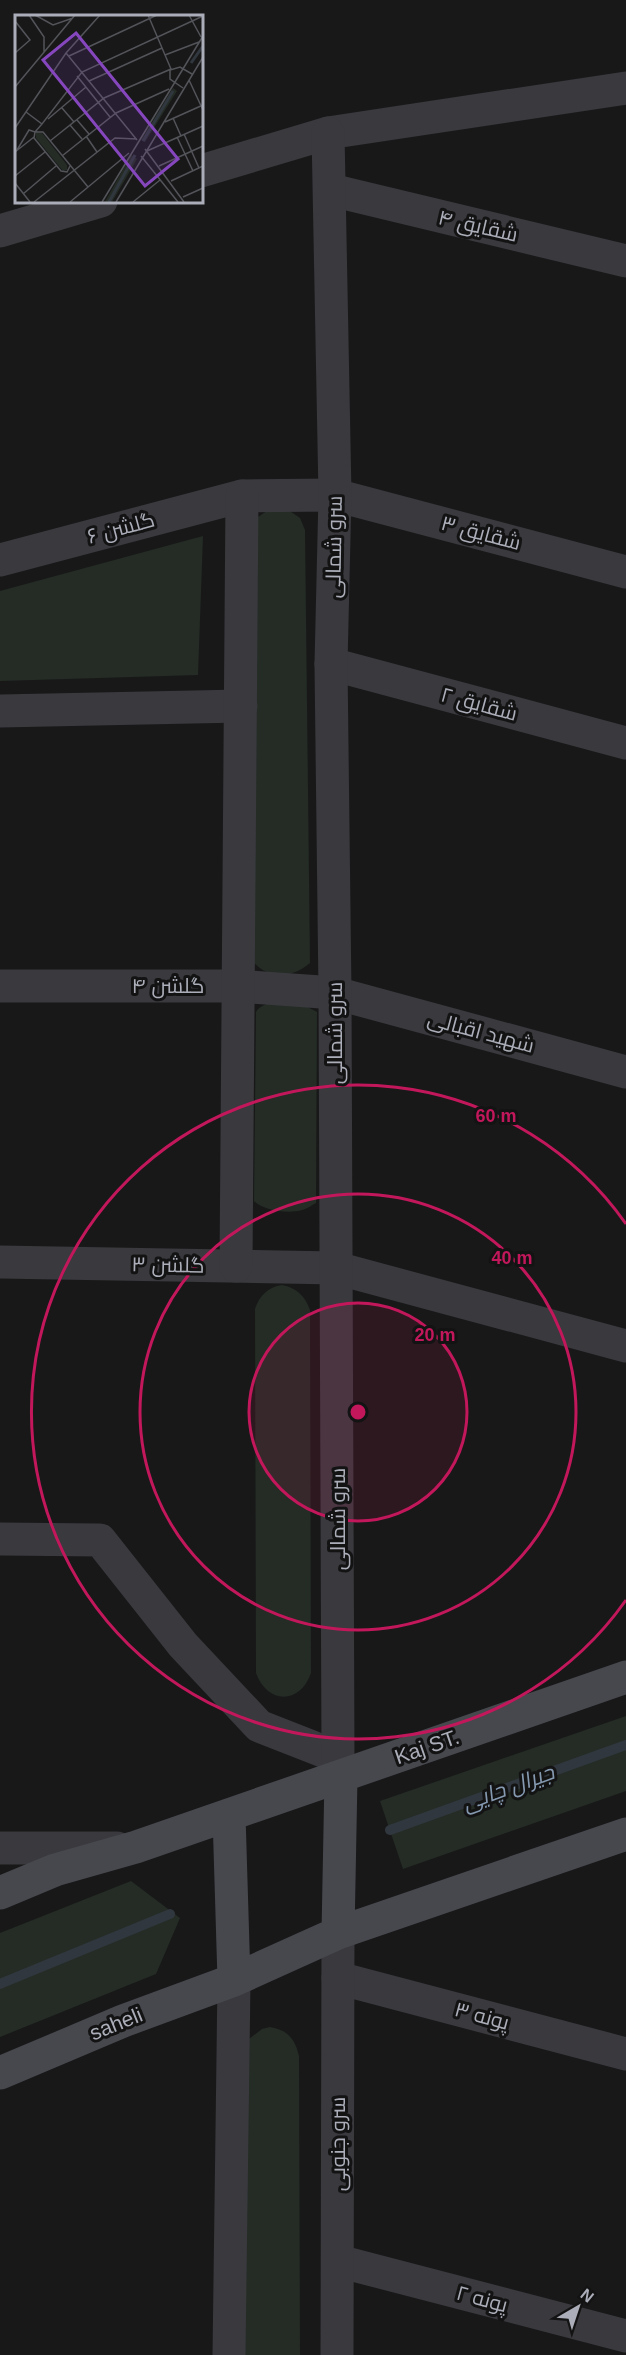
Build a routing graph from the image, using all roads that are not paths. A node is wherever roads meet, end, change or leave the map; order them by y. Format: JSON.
{"nodes":[{"id":1,"x":626,"y":88,"type":"edge"},
{"id":2,"x":328,"y":133,"type":"junction"},
{"id":3,"x":202,"y":171,"type":"edge"},
{"id":4,"x":331,"y":190,"type":"junction"},
{"id":5,"x":98,"y":202,"type":"edge"},
{"id":6,"x":0,"y":231,"type":"edge"},
{"id":7,"x":626,"y":261,"type":"edge"},
{"id":8,"x":335,"y":495,"type":"junction"},
{"id":9,"x":242,"y":496,"type":"junction"},
{"id":10,"x":0,"y":561,"type":"edge"},
{"id":11,"x":626,"y":572,"type":"edge"},
{"id":12,"x":331,"y":664,"type":"junction"},
{"id":13,"x":241,"y":706,"type":"junction"},
{"id":14,"x":0,"y":711,"type":"edge"},
{"id":15,"x":626,"y":743,"type":"edge"},
{"id":16,"x":0,"y":986,"type":"edge"},
{"id":17,"x":237,"y":986,"type":"junction"},
{"id":18,"x":335,"y":993,"type":"junction"},
{"id":19,"x":626,"y":1071,"type":"edge"},
{"id":20,"x":0,"y":1262,"type":"edge"},
{"id":21,"x":236,"y":1266,"type":"junction"},
{"id":22,"x":336,"y":1268,"type":"junction"},
{"id":23,"x":626,"y":1346,"type":"edge"},
{"id":24,"x":0,"y":1539,"type":"edge"},
{"id":25,"x":626,"y":1677,"type":"edge"},
{"id":26,"x":340,"y":1767,"type":"junction"},
{"id":27,"x":229,"y":1815,"type":"junction"},
{"id":28,"x":626,"y":1834,"type":"edge"},
{"id":29,"x":136,"y":1847,"type":"junction"},
{"id":30,"x":0,"y":1848,"type":"edge"},
{"id":31,"x":0,"y":1893,"type":"edge"},
{"id":32,"x":338,"y":1933,"type":"junction"},
{"id":33,"x":338,"y":1978,"type":"junction"},
{"id":34,"x":234,"y":1980,"type":"junction"},
{"id":35,"x":626,"y":2054,"type":"edge"},
{"id":36,"x":0,"y":2073,"type":"edge"},
{"id":37,"x":338,"y":2261,"type":"junction"},
{"id":38,"x":626,"y":2336,"type":"edge"},
{"id":39,"x":229,"y":2355,"type":"edge"},
{"id":40,"x":337,"y":2355,"type":"edge"}],
"edges":[{"from":1,"to":2,"type":"street"},
{"from":2,"to":3,"type":"street"},
{"from":2,"to":4,"type":"street","name":"سرو شمالی"},
{"from":4,"to":7,"type":"street","name":"شقایق ۴"},
{"from":4,"to":8,"type":"street","name":"سرو شمالی"},
{"from":5,"to":6,"type":"street"},
{"from":8,"to":9,"type":"street","name":"شقایق ۳"},
{"from":8,"to":11,"type":"street","name":"شقایق ۳"},
{"from":8,"to":12,"type":"street","name":"سرو شمالی"},
{"from":9,"to":10,"type":"street","name":"گلشن ۶"},
{"from":9,"to":13,"type":"street"},
{"from":12,"to":15,"type":"street","name":"شقایق ۲"},
{"from":12,"to":18,"type":"street","name":"سرو شمالی"},
{"from":13,"to":14,"type":"street"},
{"from":13,"to":17,"type":"street"},
{"from":16,"to":17,"type":"street","name":"گلشن ۴"},
{"from":17,"to":18,"type":"street","name":"گلشن ۴"},
{"from":17,"to":21,"type":"street"},
{"from":18,"to":19,"type":"street","name":"شهید اقبالی"},
{"from":18,"to":22,"type":"street","name":"سرو شمالی"},
{"from":20,"to":21,"type":"street","name":"گلشن ۳"},
{"from":21,"to":22,"type":"street","name":"گلشن ۳"},
{"from":22,"to":23,"type":"street","name":"گلشن ۳"},
{"from":22,"to":26,"type":"street","name":"سرو شمالی"},
{"from":24,"to":26,"type":"street"},
{"from":25,"to":26,"type":"main road","name":"Kaj ST."},
{"from":26,"to":27,"type":"main road","name":"Kaj ST."},
{"from":26,"to":32,"type":"main road","name":"سرو شمالی"},
{"from":27,"to":29,"type":"main road"},
{"from":27,"to":34,"type":"main road"},
{"from":28,"to":32,"type":"main road"},
{"from":29,"to":30,"type":"street"},
{"from":29,"to":31,"type":"main road"},
{"from":32,"to":33,"type":"street","name":"سرو جنوبی"},
{"from":32,"to":34,"type":"main road"},
{"from":33,"to":35,"type":"street","name":"پونه ۳"},
{"from":33,"to":37,"type":"street","name":"سرو جنوبی"},
{"from":34,"to":36,"type":"main road","name":"saheli"},
{"from":34,"to":39,"type":"street"},
{"from":37,"to":38,"type":"street","name":"پونه ۲"},
{"from":37,"to":40,"type":"street","name":"سرو جنوبی"}]}
